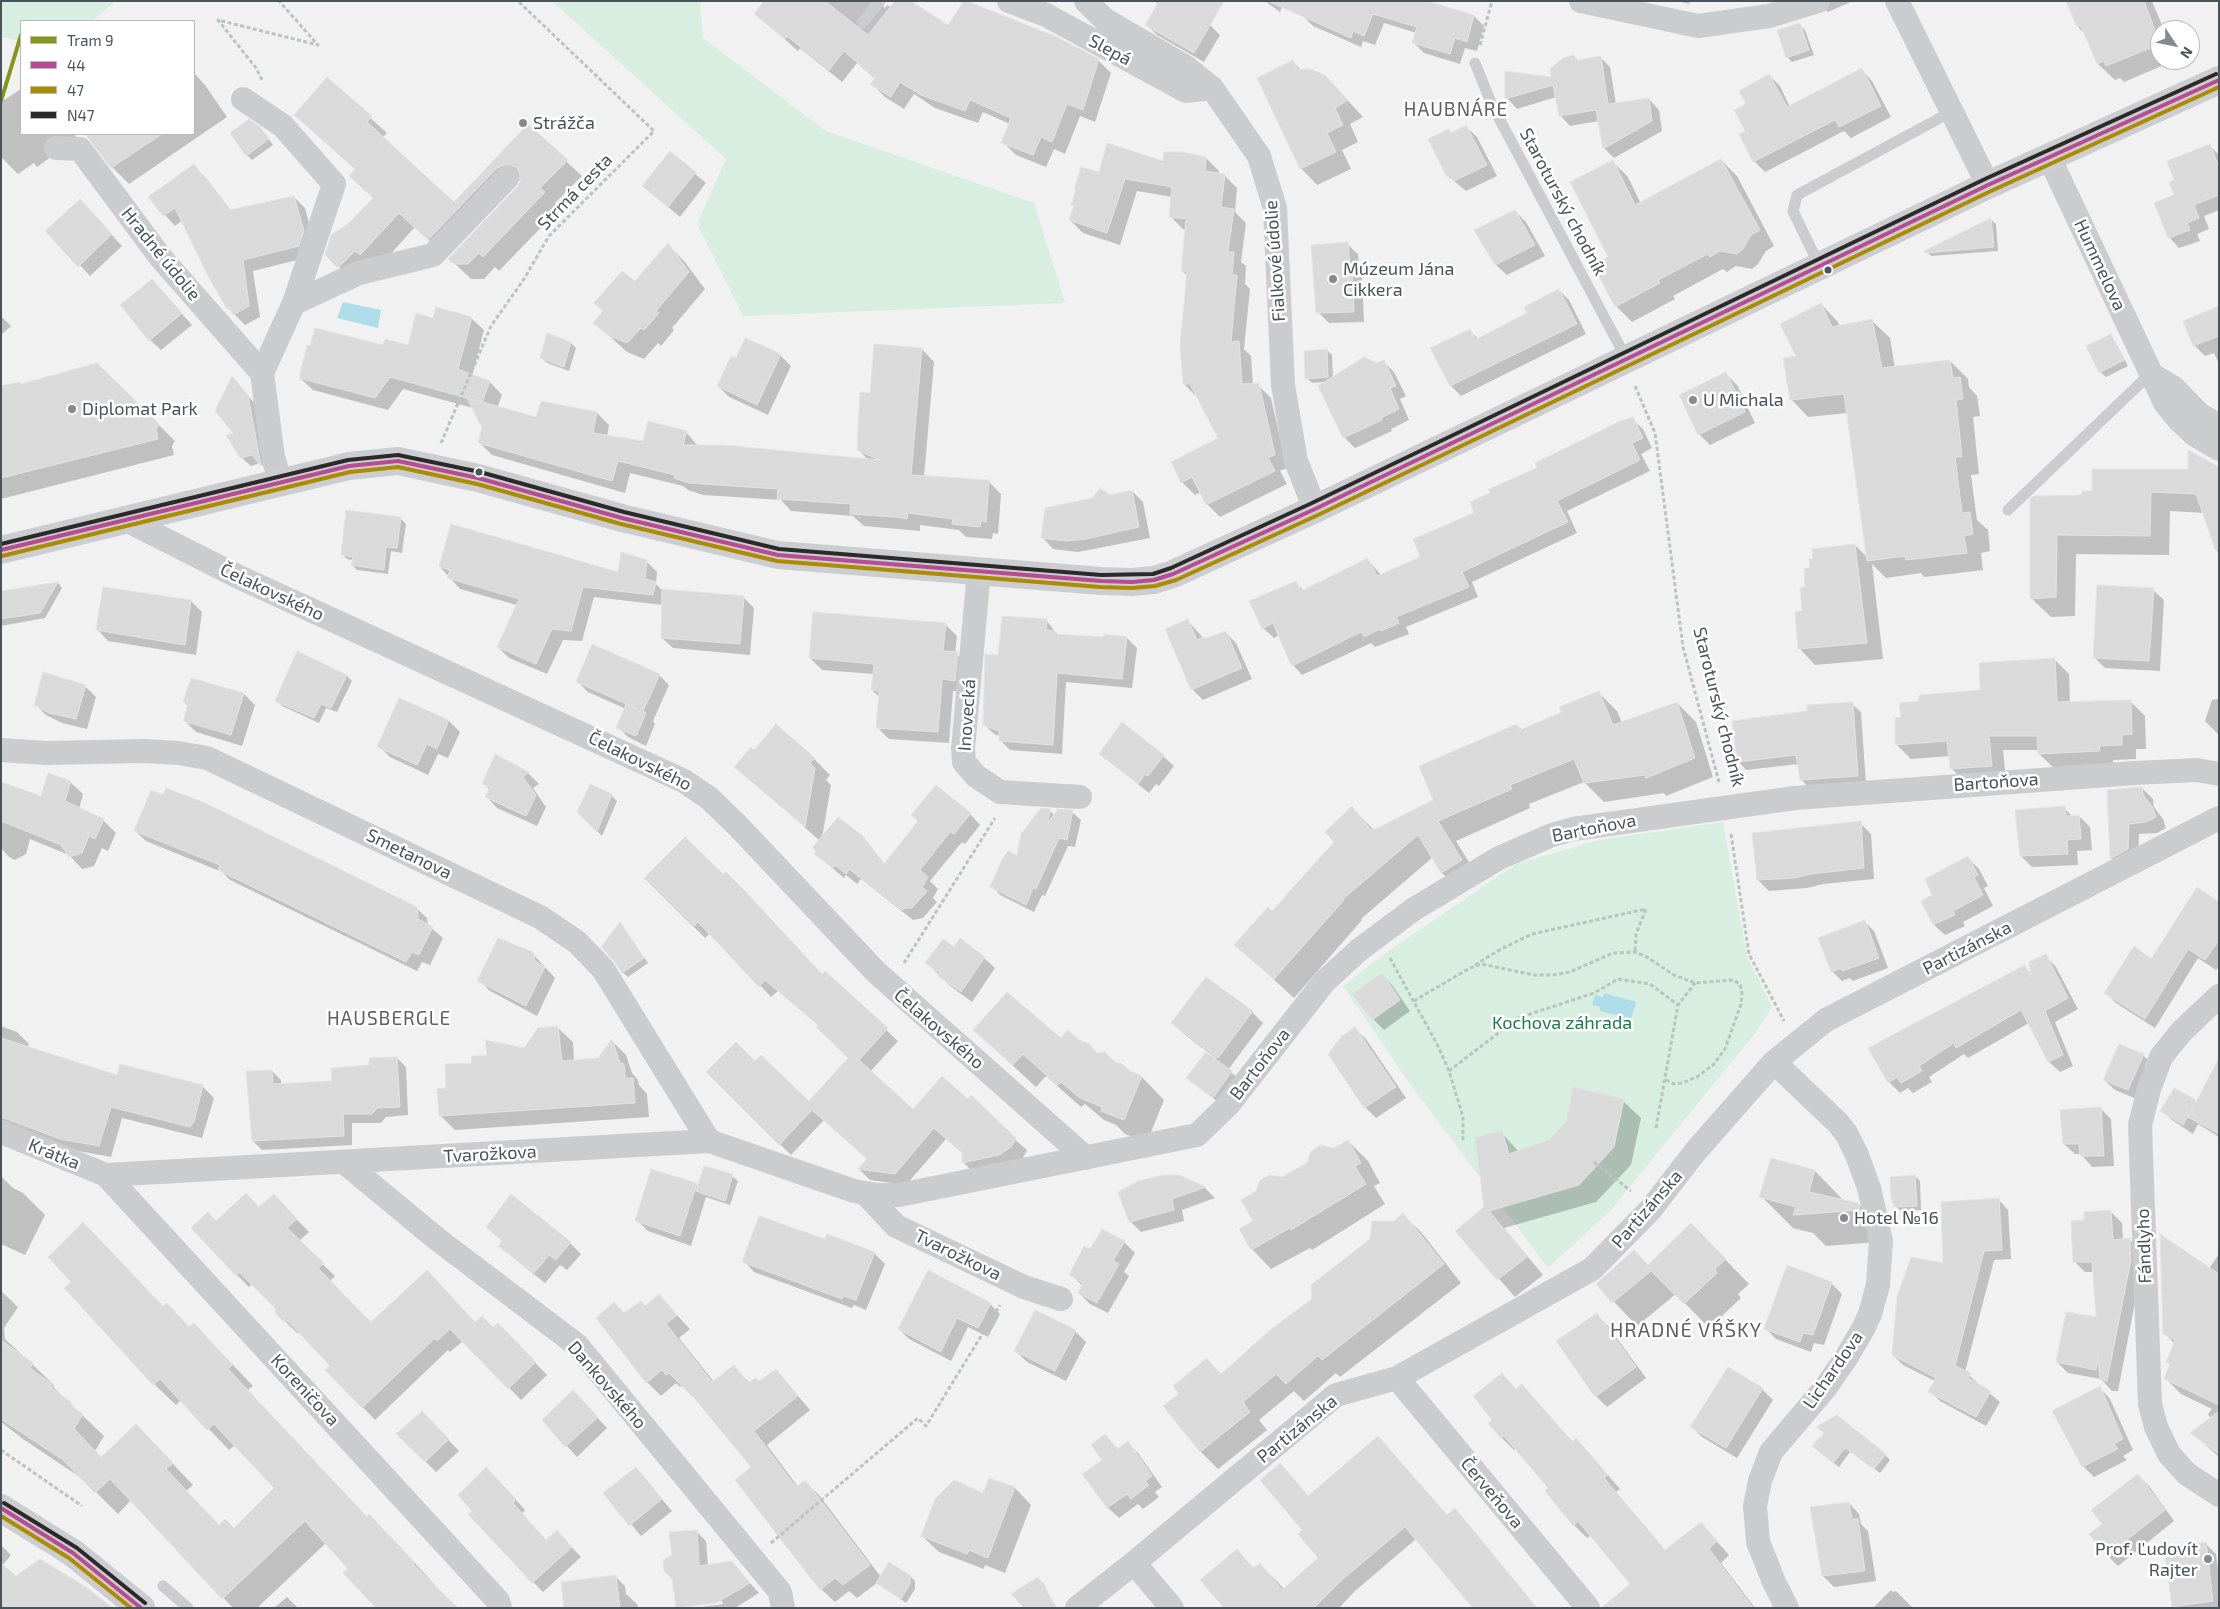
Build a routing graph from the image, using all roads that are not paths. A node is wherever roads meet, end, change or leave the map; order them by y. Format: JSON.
{"nodes":[{"id":1,"x":880,"y":1,"type":"edge"},
{"id":2,"x":1009,"y":1,"type":"edge"},
{"id":3,"x":1086,"y":1,"type":"edge"},
{"id":4,"x":1581,"y":1,"type":"edge"},
{"id":5,"x":1818,"y":1,"type":"edge"},
{"id":6,"x":1897,"y":1,"type":"edge"},
{"id":7,"x":862,"y":23,"type":"dead end"},
{"id":8,"x":1475,"y":63,"type":"road end"},
{"id":9,"x":2219,"y":80,"type":"edge"},
{"id":10,"x":1212,"y":88,"type":"junction"},
{"id":11,"x":243,"y":99,"type":"dead end"},
{"id":12,"x":1953,"y":111,"type":"junction"},
{"id":13,"x":56,"y":148,"type":"dead end"},
{"id":14,"x":2049,"y":157,"type":"junction"},
{"id":15,"x":508,"y":178,"type":"dead end"},
{"id":16,"x":1988,"y":185,"type":"junction"},
{"id":17,"x":1819,"y":265,"type":"junction"},
{"id":18,"x":294,"y":303,"type":"junction"},
{"id":19,"x":1630,"y":370,"type":"junction"},
{"id":20,"x":262,"y":373,"type":"junction"},
{"id":21,"x":2151,"y":373,"type":"junction"},
{"id":22,"x":2219,"y":426,"type":"edge"},
{"id":23,"x":2219,"y":449,"type":"edge"},
{"id":24,"x":281,"y":484,"type":"junction"},
{"id":25,"x":1315,"y":509,"type":"junction"},
{"id":26,"x":2008,"y":510,"type":"dead end"},
{"id":27,"x":124,"y":519,"type":"junction"},
{"id":28,"x":1,"y":550,"type":"edge"},
{"id":29,"x":979,"y":571,"type":"junction"},
{"id":30,"x":1,"y":750,"type":"edge"},
{"id":31,"x":2219,"y":774,"type":"edge"},
{"id":32,"x":1080,"y":797,"type":"dead end"},
{"id":33,"x":2219,"y":818,"type":"edge"},
{"id":34,"x":2219,"y":996,"type":"edge"},
{"id":35,"x":1774,"y":1062,"type":"junction"},
{"id":36,"x":1,"y":1132,"type":"edge"},
{"id":37,"x":709,"y":1141,"type":"junction"},
{"id":38,"x":1086,"y":1158,"type":"junction"},
{"id":39,"x":344,"y":1162,"type":"junction"},
{"id":40,"x":106,"y":1175,"type":"junction"},
{"id":41,"x":866,"y":1194,"type":"junction"},
{"id":42,"x":1061,"y":1299,"type":"dead end"},
{"id":43,"x":1397,"y":1378,"type":"junction"},
{"id":44,"x":2219,"y":1495,"type":"edge"},
{"id":45,"x":1,"y":1508,"type":"edge"},
{"id":46,"x":1134,"y":1563,"type":"junction"},
{"id":47,"x":163,"y":1586,"type":"dead end"},
{"id":48,"x":141,"y":1608,"type":"edge"},
{"id":49,"x":188,"y":1608,"type":"edge"},
{"id":50,"x":500,"y":1608,"type":"edge"},
{"id":51,"x":783,"y":1608,"type":"edge"},
{"id":52,"x":1077,"y":1608,"type":"edge"},
{"id":53,"x":1172,"y":1608,"type":"edge"},
{"id":54,"x":1588,"y":1608,"type":"edge"},
{"id":55,"x":1787,"y":1608,"type":"edge"}],
"edges":[{"from":1,"to":7,"type":"lane"},
{"from":2,"to":10,"type":"street","name":"Slepá"},
{"from":3,"to":10,"type":"street","name":"Fialkové údolie"},
{"from":4,"to":5,"type":"street"},
{"from":6,"to":12,"type":"street"},
{"from":8,"to":19,"type":"lane","name":"Staroturský chodník"},
{"from":9,"to":14,"type":"street"},
{"from":10,"to":25,"type":"street","name":"Fialkové údolie"},
{"from":11,"to":18,"type":"street"},
{"from":12,"to":16,"type":"street"},
{"from":12,"to":17,"type":"lane"},
{"from":13,"to":20,"type":"street","name":"Hradné údolie"},
{"from":14,"to":16,"type":"street"},
{"from":14,"to":21,"type":"street","name":"Hummelova"},
{"from":15,"to":18,"type":"street"},
{"from":16,"to":17,"type":"street"},
{"from":17,"to":19,"type":"street"},
{"from":18,"to":20,"type":"street"},
{"from":19,"to":25,"type":"street"},
{"from":20,"to":24,"type":"street"},
{"from":21,"to":22,"type":"street"},
{"from":21,"to":23,"type":"street","name":"Hummelova"},
{"from":21,"to":26,"type":"lane"},
{"from":24,"to":27,"type":"street"},
{"from":24,"to":29,"type":"street"},
{"from":25,"to":29,"type":"street"},
{"from":27,"to":28,"type":"street"},
{"from":27,"to":38,"type":"street","name":"Čelakovského"},
{"from":29,"to":32,"type":"street","name":"Inovecká"},
{"from":30,"to":37,"type":"street","name":"Smetanova"},
{"from":31,"to":38,"type":"street","name":"Bartoňova"},
{"from":33,"to":35,"type":"street","name":"Partizánska"},
{"from":34,"to":44,"type":"street","name":"Fándlyho"},
{"from":35,"to":43,"type":"street","name":"Partizánska"},
{"from":35,"to":55,"type":"street","name":"Lichardova"},
{"from":36,"to":40,"type":"street","name":"Krátka"},
{"from":37,"to":39,"type":"street","name":"Tvarožkova"},
{"from":37,"to":41,"type":"street","name":"Tvarožkova"},
{"from":38,"to":41,"type":"street","name":"Tvarožkova"},
{"from":39,"to":40,"type":"street","name":"Tvarožkova"},
{"from":39,"to":51,"type":"street","name":"Dankovského"},
{"from":40,"to":50,"type":"street","name":"Koreničova"},
{"from":41,"to":42,"type":"street","name":"Tvarožkova"},
{"from":43,"to":46,"type":"street","name":"Partizánska"},
{"from":43,"to":54,"type":"street","name":"Červeňova"},
{"from":45,"to":48,"type":"street"},
{"from":46,"to":52,"type":"street","name":"Partizánska"},
{"from":46,"to":53,"type":"street"},
{"from":47,"to":49,"type":"lane"}]}
